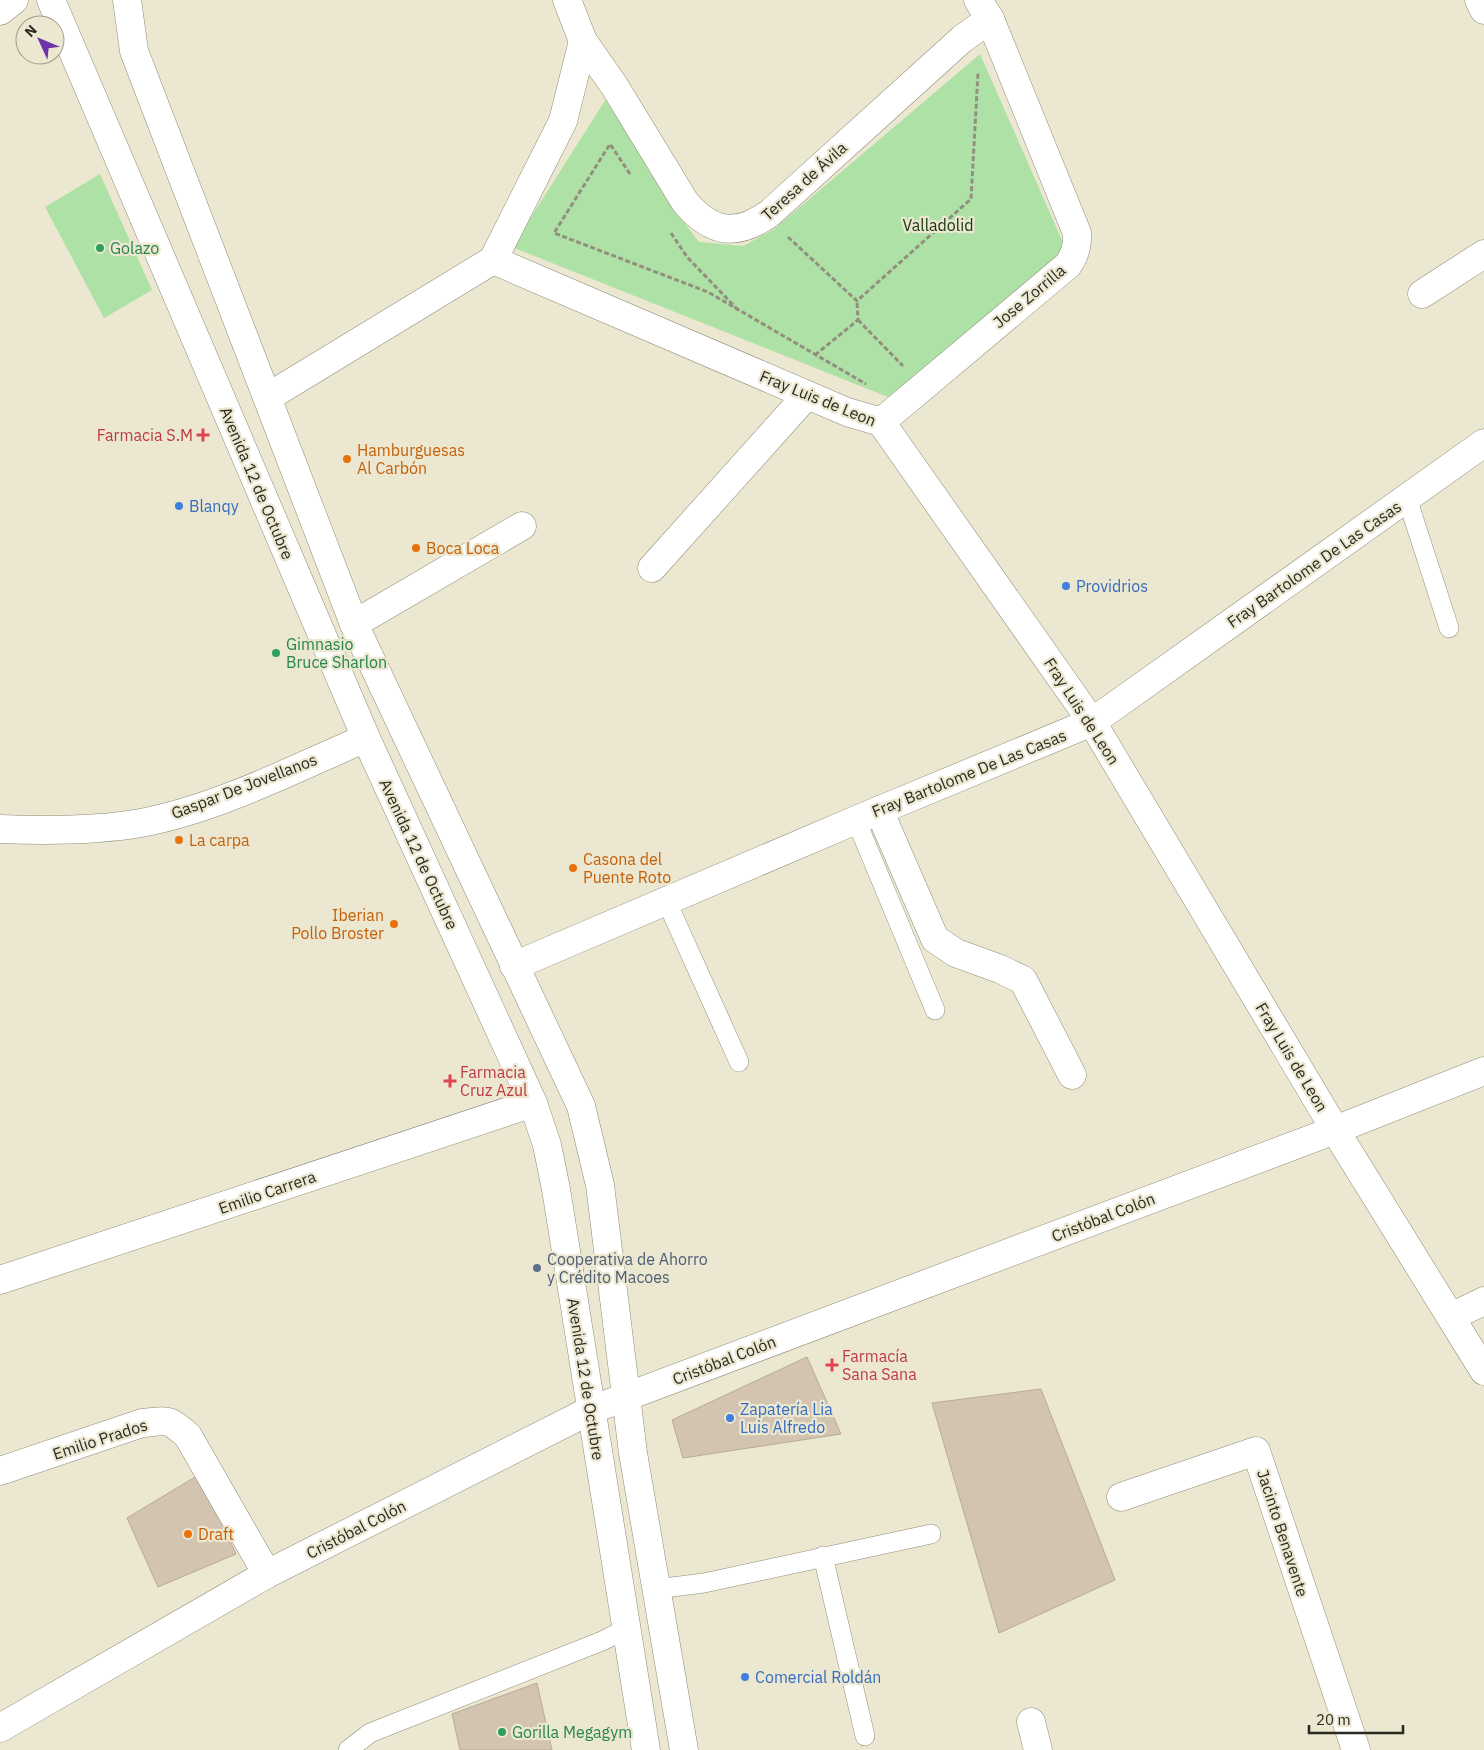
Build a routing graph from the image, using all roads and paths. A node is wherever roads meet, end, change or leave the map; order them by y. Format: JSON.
{"nodes":[{"id":1,"x":14,"y":0,"type":"edge"},
{"id":2,"x":51,"y":0,"type":"edge"},
{"id":3,"x":128,"y":0,"type":"edge"},
{"id":4,"x":567,"y":0,"type":"edge"},
{"id":5,"x":1479,"y":0,"type":"edge"},
{"id":6,"x":984,"y":9,"type":"edge"},
{"id":7,"x":1484,"y":10,"type":"edge"},
{"id":8,"x":0,"y":11,"type":"edge"},
{"id":9,"x":583,"y":41,"type":"junction"},
{"id":10,"x":979,"y":63,"type":"dead end"},
{"id":11,"x":632,"y":176,"type":"dead end"},
{"id":12,"x":770,"y":213,"type":"junction"},
{"id":13,"x":670,"y":233,"type":"dead end"},
{"id":14,"x":1484,"y":254,"type":"edge"},
{"id":15,"x":493,"y":260,"type":"junction"},
{"id":16,"x":1422,"y":294,"type":"dead end"},
{"id":17,"x":857,"y":301,"type":"junction"},
{"id":18,"x":738,"y":310,"type":"junction"},
{"id":19,"x":858,"y":320,"type":"junction"},
{"id":20,"x":815,"y":355,"type":"junction"},
{"id":21,"x":908,"y":372,"type":"dead end"},
{"id":22,"x":807,"y":395,"type":"junction"},
{"id":23,"x":268,"y":397,"type":"junction"},
{"id":24,"x":881,"y":422,"type":"junction"},
{"id":25,"x":1484,"y":443,"type":"edge"},
{"id":26,"x":1407,"y":498,"type":"junction"},
{"id":27,"x":522,"y":526,"type":"dead end"},
{"id":28,"x":652,"y":568,"type":"dead end"},
{"id":29,"x":354,"y":624,"type":"junction"},
{"id":30,"x":1449,"y":628,"type":"dead end"},
{"id":31,"x":1092,"y":722,"type":"junction"},
{"id":32,"x":366,"y":738,"type":"junction"},
{"id":33,"x":867,"y":815,"type":"junction"},
{"id":34,"x":0,"y":829,"type":"edge"},
{"id":35,"x":667,"y":902,"type":"junction"},
{"id":36,"x":514,"y":966,"type":"junction"},
{"id":37,"x":934,"y":1010,"type":"dead end"},
{"id":38,"x":739,"y":1062,"type":"dead end"},
{"id":39,"x":1484,"y":1071,"type":"edge"},
{"id":40,"x":1072,"y":1076,"type":"dead end"},
{"id":41,"x":533,"y":1102,"type":"junction"},
{"id":42,"x":1335,"y":1130,"type":"junction"},
{"id":43,"x":0,"y":1280,"type":"edge"},
{"id":44,"x":1484,"y":1301,"type":"edge"},
{"id":45,"x":1451,"y":1317,"type":"junction"},
{"id":46,"x":1484,"y":1371,"type":"edge"},
{"id":47,"x":626,"y":1397,"type":"junction"},
{"id":48,"x":591,"y":1410,"type":"junction"},
{"id":49,"x":0,"y":1472,"type":"edge"},
{"id":50,"x":1120,"y":1497,"type":"dead end"},
{"id":51,"x":931,"y":1534,"type":"dead end"},
{"id":52,"x":822,"y":1556,"type":"junction"},
{"id":53,"x":267,"y":1574,"type":"junction"},
{"id":54,"x":656,"y":1589,"type":"junction"},
{"id":55,"x":626,"y":1629,"type":"junction"},
{"id":56,"x":1031,"y":1722,"type":"dead end"},
{"id":57,"x":0,"y":1728,"type":"edge"},
{"id":58,"x":865,"y":1736,"type":"dead end"},
{"id":59,"x":348,"y":1750,"type":"edge"},
{"id":60,"x":646,"y":1750,"type":"edge"},
{"id":61,"x":684,"y":1750,"type":"edge"},
{"id":62,"x":1038,"y":1750,"type":"edge"},
{"id":63,"x":1356,"y":1750,"type":"edge"}],
"edges":[{"from":1,"to":8,"type":"street"},
{"from":2,"to":32,"type":"street","name":"Avenida 12 de Octubre"},
{"from":3,"to":23,"type":"street"},
{"from":4,"to":9,"type":"street","name":"Teresa de Ávila"},
{"from":5,"to":7,"type":"street"},
{"from":6,"to":12,"type":"street","name":"Teresa de Ávila"},
{"from":6,"to":24,"type":"street","name":"Jose Zorrilla"},
{"from":9,"to":12,"type":"street","name":"Teresa de Ávila"},
{"from":9,"to":15,"type":"street"},
{"from":10,"to":17,"type":"path"},
{"from":11,"to":18,"type":"path"},
{"from":12,"to":17,"type":"path"},
{"from":13,"to":18,"type":"path"},
{"from":14,"to":16,"type":"street"},
{"from":15,"to":22,"type":"street","name":"Fray Luis de Leon"},
{"from":15,"to":23,"type":"street"},
{"from":17,"to":19,"type":"path"},
{"from":18,"to":20,"type":"path"},
{"from":19,"to":20,"type":"path"},
{"from":19,"to":21,"type":"path"},
{"from":20,"to":24,"type":"path"},
{"from":22,"to":24,"type":"street","name":"Fray Luis de Leon"},
{"from":22,"to":28,"type":"street"},
{"from":23,"to":29,"type":"street"},
{"from":24,"to":31,"type":"street","name":"Fray Luis de Leon"},
{"from":25,"to":26,"type":"street","name":"Fray Bartolome De Las Casas"},
{"from":26,"to":30,"type":"lane"},
{"from":26,"to":31,"type":"street","name":"Fray Bartolome De Las Casas"},
{"from":27,"to":29,"type":"street"},
{"from":29,"to":36,"type":"street"},
{"from":31,"to":33,"type":"street","name":"Fray Bartolome De Las Casas"},
{"from":31,"to":42,"type":"street","name":"Fray Luis de Leon"},
{"from":32,"to":34,"type":"street","name":"Gaspar De Jovellanos"},
{"from":32,"to":41,"type":"street","name":"Avenida 12 de Octubre"},
{"from":33,"to":35,"type":"street","name":"Fray Bartolome De Las Casas"},
{"from":33,"to":37,"type":"lane"},
{"from":33,"to":40,"type":"street"},
{"from":35,"to":36,"type":"street","name":"Fray Bartolome De Las Casas"},
{"from":35,"to":38,"type":"lane"},
{"from":36,"to":47,"type":"street"},
{"from":39,"to":42,"type":"street","name":"Cristóbal Colón"},
{"from":41,"to":43,"type":"street","name":"Emilio Carrera"},
{"from":41,"to":48,"type":"street","name":"Avenida 12 de Octubre"},
{"from":42,"to":45,"type":"street","name":"Fray Luis de Leon"},
{"from":42,"to":47,"type":"street","name":"Cristóbal Colón"},
{"from":44,"to":45,"type":"street"},
{"from":45,"to":46,"type":"street","name":"Fray Luis de Leon"},
{"from":47,"to":48,"type":"street","name":"Cristóbal Colón"},
{"from":47,"to":54,"type":"street"},
{"from":48,"to":53,"type":"street","name":"Cristóbal Colón"},
{"from":48,"to":55,"type":"street","name":"Avenida 12 de Octubre"},
{"from":49,"to":53,"type":"street","name":"Emilio Prados"},
{"from":50,"to":63,"type":"street","name":"Jacinto Benavente"},
{"from":51,"to":52,"type":"lane"},
{"from":52,"to":54,"type":"lane"},
{"from":52,"to":58,"type":"lane"},
{"from":53,"to":57,"type":"street","name":"Cristóbal Colón"},
{"from":54,"to":61,"type":"street"},
{"from":55,"to":59,"type":"lane"},
{"from":55,"to":60,"type":"street","name":"Avenida 12 de Octubre"},
{"from":56,"to":62,"type":"street"}]}
